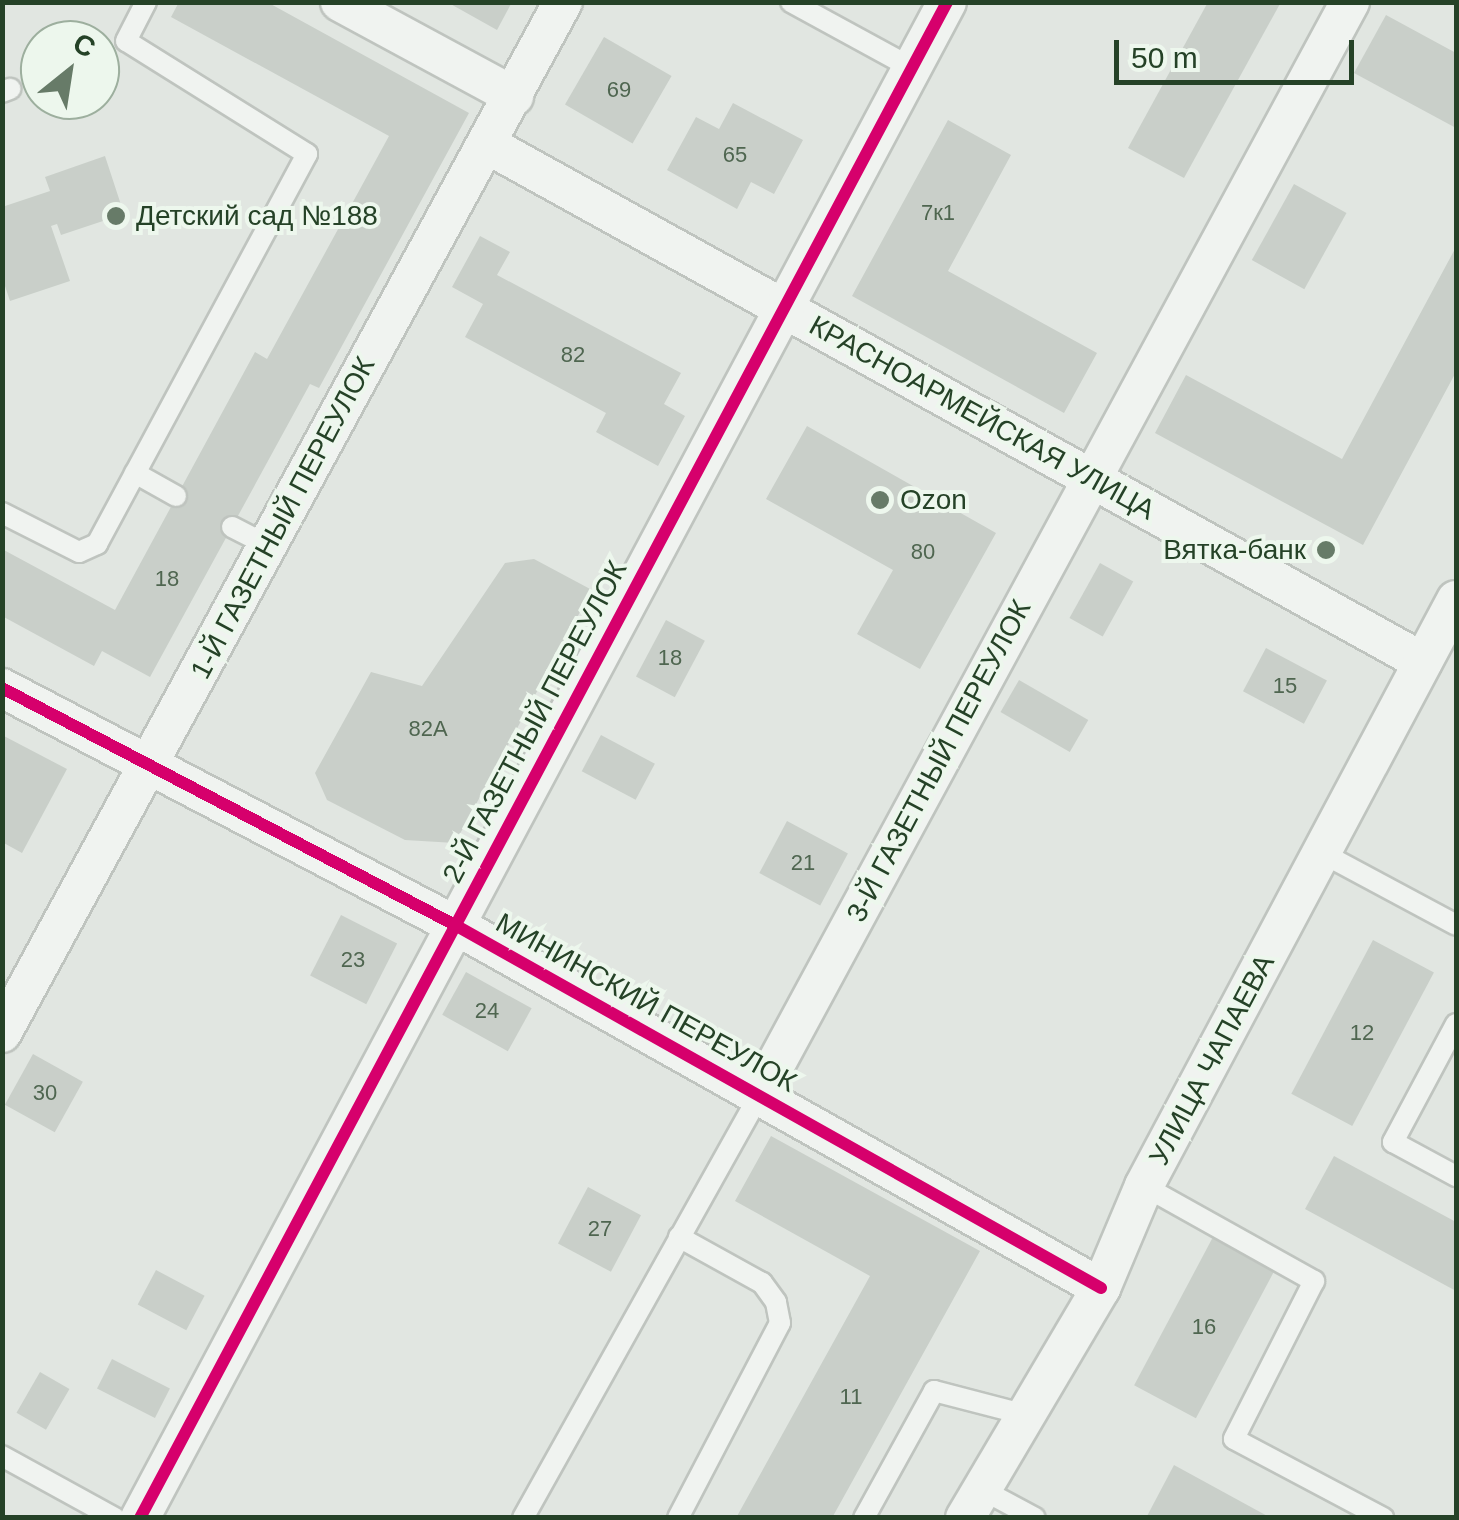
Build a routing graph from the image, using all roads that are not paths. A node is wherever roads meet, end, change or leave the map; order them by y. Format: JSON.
{"nodes":[{"id":1,"x":146,"y":2,"type":"edge"},
{"id":2,"x":340,"y":2,"type":"edge"},
{"id":3,"x":562,"y":2,"type":"edge"},
{"id":4,"x":791,"y":2,"type":"edge"},
{"id":5,"x":946,"y":2,"type":"edge"},
{"id":6,"x":1350,"y":2,"type":"edge"},
{"id":7,"x":912,"y":68,"type":"junction"},
{"id":8,"x":514,"y":96,"type":"junction"},
{"id":9,"x":488,"y":146,"type":"junction"},
{"id":10,"x":784,"y":309,"type":"junction"},
{"id":11,"x":134,"y":473,"type":"junction"},
{"id":12,"x":1091,"y":478,"type":"junction"},
{"id":13,"x":176,"y":496,"type":"dead end"},
{"id":14,"x":2,"y":513,"type":"edge"},
{"id":15,"x":1456,"y":600,"type":"edge"},
{"id":16,"x":1423,"y":662,"type":"junction"},
{"id":17,"x":2,"y":688,"type":"edge"},
{"id":18,"x":149,"y":769,"type":"junction"},
{"id":19,"x":1322,"y":853,"type":"junction"},
{"id":20,"x":455,"y":925,"type":"junction"},
{"id":21,"x":1456,"y":925,"type":"edge"},
{"id":22,"x":1456,"y":1024,"type":"edge"},
{"id":23,"x":2,"y":1033,"type":"edge"},
{"id":24,"x":758,"y":1095,"type":"junction"},
{"id":25,"x":1456,"y":1176,"type":"edge"},
{"id":26,"x":1144,"y":1186,"type":"junction"},
{"id":27,"x":680,"y":1237,"type":"junction"},
{"id":28,"x":1101,"y":1288,"type":"junction"},
{"id":29,"x":1022,"y":1414,"type":"junction"},
{"id":30,"x":2,"y":1456,"type":"edge"},
{"id":31,"x":973,"y":1503,"type":"edge"},
{"id":32,"x":115,"y":1518,"type":"edge"},
{"id":33,"x":140,"y":1518,"type":"edge"},
{"id":34,"x":524,"y":1518,"type":"edge"},
{"id":35,"x":678,"y":1518,"type":"edge"},
{"id":36,"x":864,"y":1518,"type":"edge"},
{"id":37,"x":1035,"y":1518,"type":"edge"},
{"id":38,"x":1383,"y":1518,"type":"edge"}],
"edges":[{"from":1,"to":11,"type":"lane"},
{"from":2,"to":8,"type":"street"},
{"from":3,"to":8,"type":"street","name":"1-Й ГАЗЕТНЫЙ ПЕРЕУЛОК"},
{"from":4,"to":7,"type":"lane"},
{"from":5,"to":7,"type":"street","name":"2-Й ГАЗЕТНЫЙ ПЕРЕУЛОК"},
{"from":6,"to":12,"type":"street","name":"3-Й ГАЗЕТНЫЙ ПЕРЕУЛОК"},
{"from":7,"to":10,"type":"street","name":"2-Й ГАЗЕТНЫЙ ПЕРЕУЛОК"},
{"from":8,"to":9,"type":"street","name":"1-Й ГАЗЕТНЫЙ ПЕРЕУЛОК"},
{"from":9,"to":10,"type":"street","name":"КРАСНОАРМЕЙСКАЯ УЛИЦА"},
{"from":9,"to":18,"type":"street","name":"1-Й ГАЗЕТНЫЙ ПЕРЕУЛОК"},
{"from":10,"to":12,"type":"street","name":"КРАСНОАРМЕЙСКАЯ УЛИЦА"},
{"from":10,"to":20,"type":"street","name":"2-Й ГАЗЕТНЫЙ ПЕРЕУЛОК"},
{"from":11,"to":13,"type":"lane"},
{"from":11,"to":14,"type":"lane"},
{"from":12,"to":16,"type":"street","name":"КРАСНОАРМЕЙСКАЯ УЛИЦА"},
{"from":12,"to":24,"type":"street","name":"3-Й ГАЗЕТНЫЙ ПЕРЕУЛОК"},
{"from":15,"to":16,"type":"street","name":"УЛИЦА ЧАПАЕВА"},
{"from":16,"to":19,"type":"street","name":"УЛИЦА ЧАПАЕВА"},
{"from":17,"to":18,"type":"street","name":"МИНИНСКИЙ ПЕРЕУЛОК"},
{"from":18,"to":20,"type":"street","name":"МИНИНСКИЙ ПЕРЕУЛОК"},
{"from":18,"to":23,"type":"street","name":"1-Й ГАЗЕТНЫЙ ПЕРЕУЛОК"},
{"from":19,"to":21,"type":"lane"},
{"from":19,"to":26,"type":"street","name":"УЛИЦА ЧАПАЕВА"},
{"from":20,"to":24,"type":"street","name":"МИНИНСКИЙ ПЕРЕУЛОК"},
{"from":20,"to":33,"type":"street","name":"2-Й ГАЗЕТНЫЙ ПЕРЕУЛОК"},
{"from":22,"to":25,"type":"lane"},
{"from":24,"to":27,"type":"lane","name":"3-Й ГАЗЕТНЫЙ ПЕРЕУЛОК"},
{"from":24,"to":28,"type":"street","name":"МИНИНСКИЙ ПЕРЕУЛОК"},
{"from":26,"to":28,"type":"street","name":"УЛИЦА ЧАПАЕВА"},
{"from":26,"to":38,"type":"lane"},
{"from":27,"to":34,"type":"lane","name":"3-Й ГАЗЕТНЫЙ ПЕРЕУЛОК"},
{"from":27,"to":35,"type":"lane"},
{"from":28,"to":29,"type":"street","name":"УЛИЦА ЧАПАЕВА"},
{"from":29,"to":31,"type":"street","name":"УЛИЦА ЧАПАЕВА"},
{"from":29,"to":36,"type":"lane"},
{"from":30,"to":32,"type":"lane"},
{"from":31,"to":37,"type":"lane"}]}
